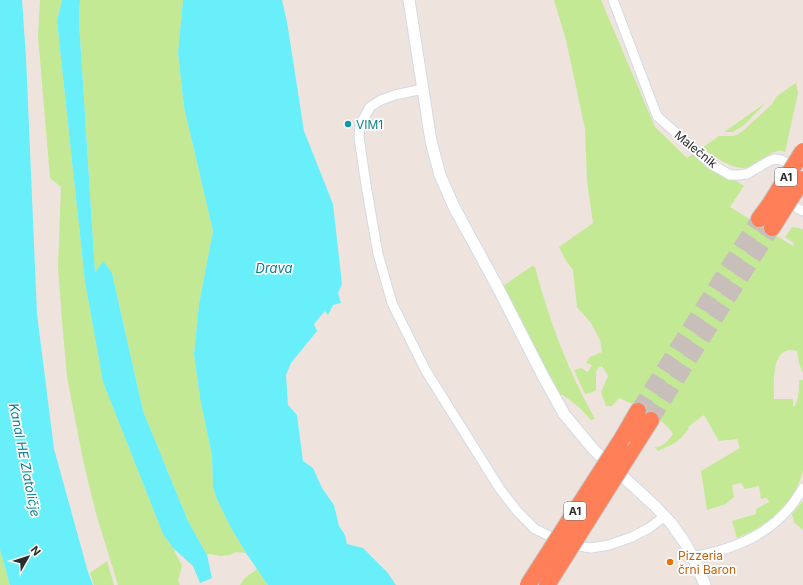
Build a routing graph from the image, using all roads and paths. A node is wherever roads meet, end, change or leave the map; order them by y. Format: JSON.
{"nodes":[{"id":1,"x":409,"y":0,"type":"edge"},
{"id":2,"x":613,"y":0,"type":"edge"},
{"id":3,"x":423,"y":89,"type":"junction"},
{"id":4,"x":803,"y":150,"type":"edge"},
{"id":5,"x":803,"y":179,"type":"edge"},
{"id":6,"x":776,"y":208,"type":"junction"},
{"id":7,"x":803,"y":211,"type":"edge"},
{"id":8,"x":766,"y":223,"type":"tunnel mouth"},
{"id":9,"x":803,"y":488,"type":"edge"},
{"id":10,"x":664,"y":515,"type":"junction"},
{"id":11,"x":693,"y":558,"type":"junction"},
{"id":12,"x":528,"y":585,"type":"edge"},
{"id":13,"x":547,"y":585,"type":"edge"},
{"id":14,"x":705,"y":585,"type":"edge"}],
"edges":[{"from":1,"to":3,"type":"street"},
{"from":2,"to":7,"type":"street","name":"Malečnik"},
{"from":3,"to":10,"type":"street"},
{"from":3,"to":10,"type":"street"},
{"from":4,"to":6,"type":"highway","number":"A1","bridge":true},
{"from":5,"to":6,"type":"highway","number":"A1","bridge":true},
{"from":6,"to":8,"type":"highway","number":"A1"},
{"from":9,"to":11,"type":"street"},
{"from":10,"to":11,"type":"street"},
{"from":11,"to":14,"type":"street"},
{"from":12,"to":13,"type":"highway","number":"A1","bridge":true}]}
